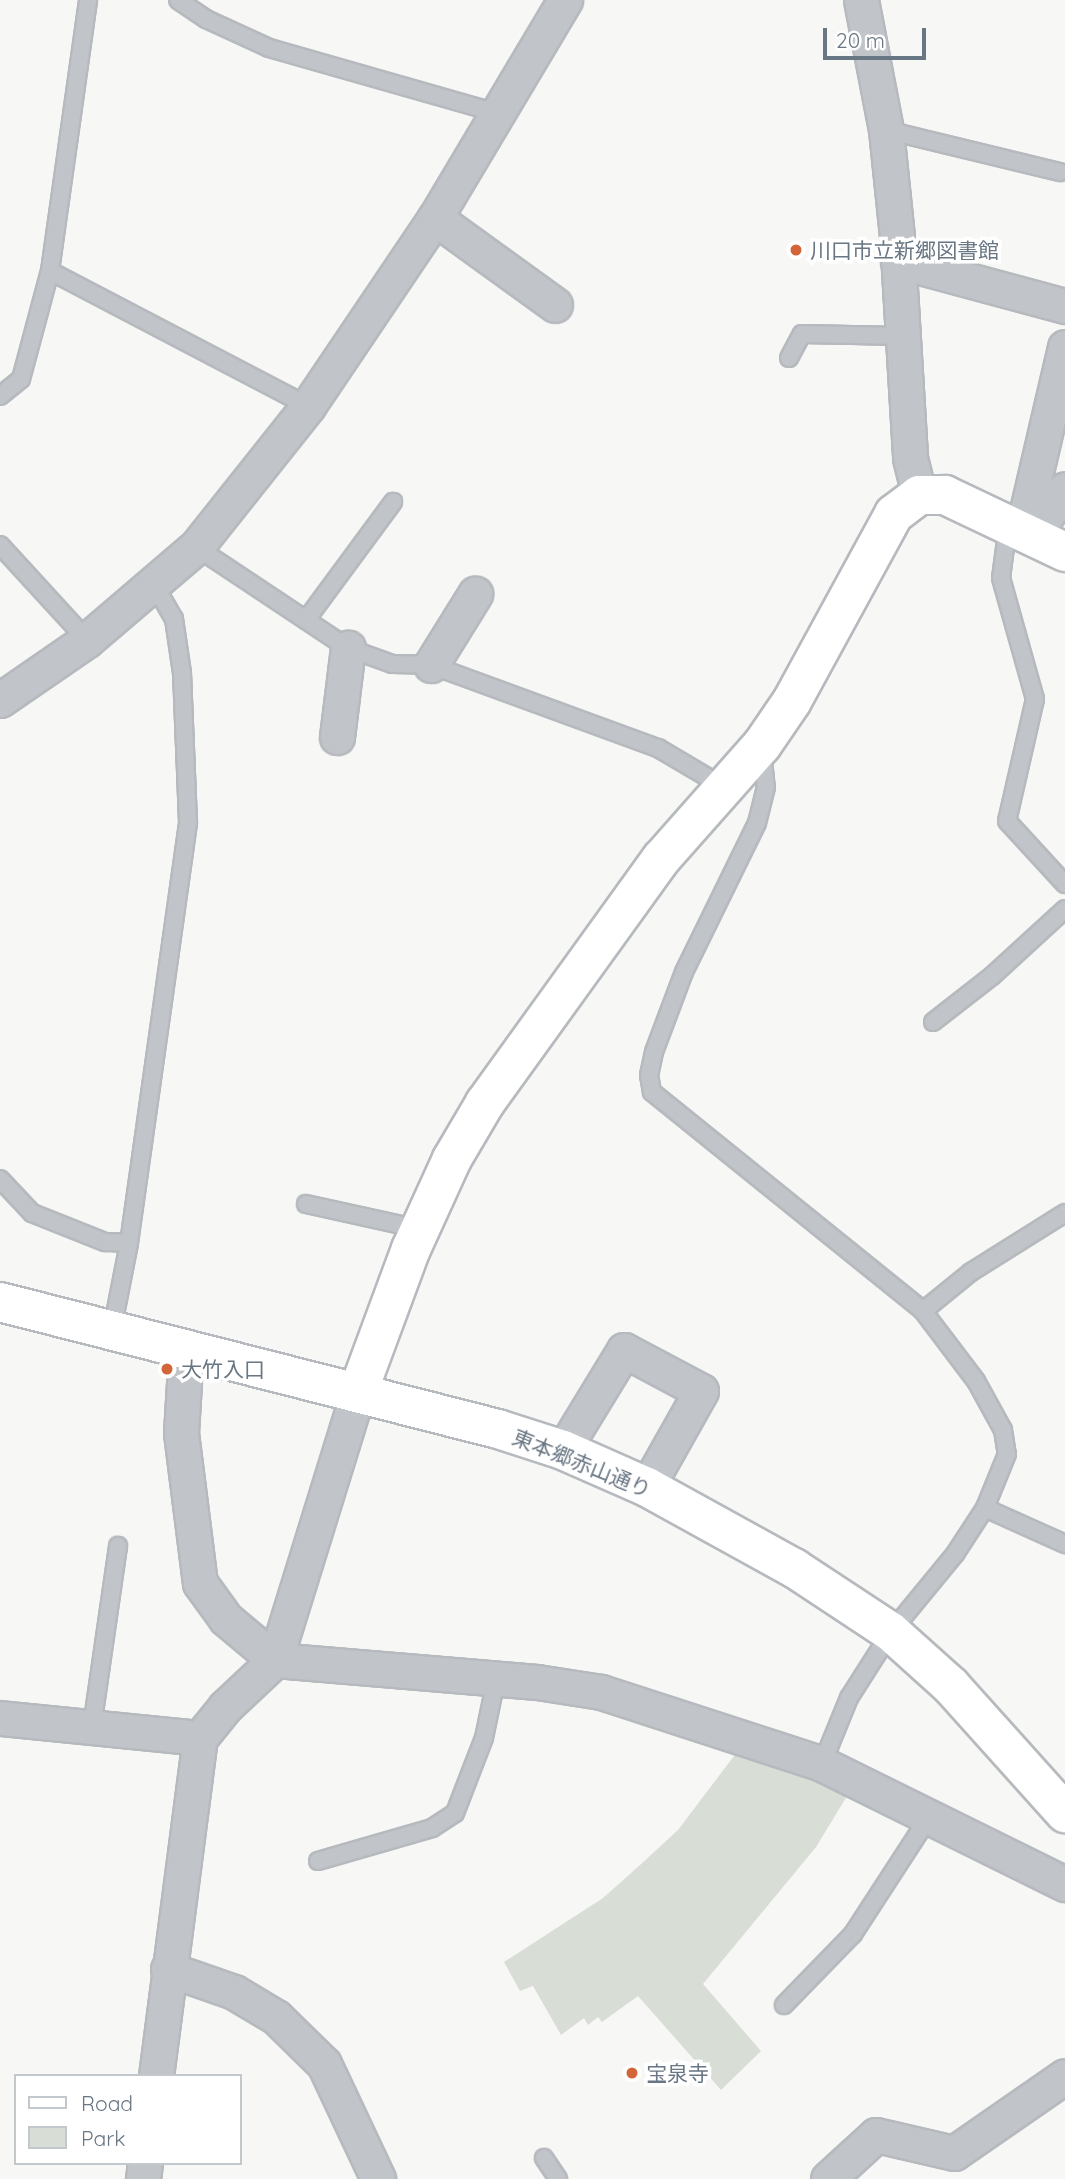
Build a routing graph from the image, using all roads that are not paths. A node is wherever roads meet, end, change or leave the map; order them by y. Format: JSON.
{"nodes":[{"id":1,"x":88,"y":0,"type":"edge"},
{"id":2,"x":178,"y":0,"type":"edge"},
{"id":3,"x":565,"y":0,"type":"edge"},
{"id":4,"x":860,"y":0,"type":"edge"},
{"id":5,"x":497,"y":113,"type":"junction"},
{"id":6,"x":886,"y":130,"type":"junction"},
{"id":7,"x":1060,"y":172,"type":"dead end"},
{"id":8,"x":435,"y":218,"type":"junction"},
{"id":9,"x":898,"y":261,"type":"junction"},
{"id":10,"x":50,"y":271,"type":"junction"},
{"id":11,"x":555,"y":305,"type":"dead end"},
{"id":12,"x":1065,"y":306,"type":"edge"},
{"id":13,"x":902,"y":336,"type":"junction"},
{"id":14,"x":1065,"y":347,"type":"edge"},
{"id":15,"x":789,"y":358,"type":"dead end"},
{"id":16,"x":0,"y":396,"type":"edge"},
{"id":17,"x":308,"y":406,"type":"junction"},
{"id":18,"x":1065,"y":489,"type":"edge"},
{"id":19,"x":919,"y":495,"type":"junction"},
{"id":20,"x":393,"y":502,"type":"dead end"},
{"id":21,"x":1032,"y":537,"type":"edge"},
{"id":22,"x":0,"y":545,"type":"edge"},
{"id":23,"x":196,"y":547,"type":"junction"},
{"id":24,"x":155,"y":585,"type":"junction"},
{"id":25,"x":475,"y":594,"type":"dead end"},
{"id":26,"x":306,"y":620,"type":"junction"},
{"id":27,"x":87,"y":640,"type":"junction"},
{"id":28,"x":348,"y":648,"type":"junction"},
{"id":29,"x":431,"y":665,"type":"junction"},
{"id":30,"x":0,"y":700,"type":"edge"},
{"id":31,"x":337,"y":737,"type":"dead end"},
{"id":32,"x":762,"y":745,"type":"junction"},
{"id":33,"x":724,"y":788,"type":"junction"},
{"id":34,"x":1062,"y":873,"type":"edge"},
{"id":35,"x":1065,"y":909,"type":"edge"},
{"id":36,"x":933,"y":1021,"type":"dead end"},
{"id":37,"x":0,"y":1180,"type":"edge"},
{"id":38,"x":306,"y":1204,"type":"dead end"},
{"id":39,"x":1065,"y":1213,"type":"edge"},
{"id":40,"x":420,"y":1229,"type":"junction"},
{"id":41,"x":129,"y":1243,"type":"junction"},
{"id":42,"x":0,"y":1302,"type":"edge"},
{"id":43,"x":923,"y":1311,"type":"junction"},
{"id":44,"x":112,"y":1331,"type":"junction"},
{"id":45,"x":186,"y":1349,"type":"junction"},
{"id":46,"x":358,"y":1392,"type":"junction"},
{"id":47,"x":563,"y":1450,"type":"junction"},
{"id":48,"x":647,"y":1487,"type":"junction"},
{"id":49,"x":985,"y":1508,"type":"junction"},
{"id":50,"x":1065,"y":1544,"type":"edge"},
{"id":51,"x":118,"y":1546,"type":"dead end"},
{"id":52,"x":891,"y":1632,"type":"junction"},
{"id":53,"x":275,"y":1660,"type":"junction"},
{"id":54,"x":496,"y":1680,"type":"junction"},
{"id":55,"x":0,"y":1718,"type":"edge"},
{"id":56,"x":92,"y":1727,"type":"junction"},
{"id":57,"x":200,"y":1738,"type":"junction"},
{"id":58,"x":821,"y":1764,"type":"junction"},
{"id":59,"x":1065,"y":1813,"type":"edge"},
{"id":60,"x":930,"y":1814,"type":"junction"},
{"id":61,"x":318,"y":1861,"type":"dead end"},
{"id":62,"x":1065,"y":1884,"type":"edge"},
{"id":63,"x":168,"y":1969,"type":"junction"},
{"id":64,"x":784,"y":2006,"type":"dead end"},
{"id":65,"x":156,"y":2074,"type":"edge"},
{"id":66,"x":1065,"y":2076,"type":"edge"},
{"id":67,"x":544,"y":2158,"type":"dead end"},
{"id":68,"x":378,"y":2179,"type":"edge"},
{"id":69,"x":558,"y":2179,"type":"edge"},
{"id":70,"x":828,"y":2179,"type":"edge"}],
"edges":[{"from":1,"to":10,"type":"lane"},
{"from":2,"to":5,"type":"lane"},
{"from":3,"to":5,"type":"street"},
{"from":4,"to":6,"type":"street"},
{"from":5,"to":8,"type":"street"},
{"from":6,"to":7,"type":"lane"},
{"from":6,"to":9,"type":"street"},
{"from":8,"to":11,"type":"street"},
{"from":8,"to":17,"type":"street"},
{"from":9,"to":12,"type":"street"},
{"from":9,"to":13,"type":"street"},
{"from":10,"to":16,"type":"lane"},
{"from":10,"to":17,"type":"lane"},
{"from":13,"to":15,"type":"lane"},
{"from":13,"to":19,"type":"street"},
{"from":14,"to":21,"type":"street"},
{"from":17,"to":23,"type":"street"},
{"from":18,"to":21,"type":"street"},
{"from":19,"to":21,"type":"street"},
{"from":19,"to":32,"type":"street"},
{"from":20,"to":26,"type":"lane"},
{"from":21,"to":34,"type":"lane"},
{"from":22,"to":27,"type":"lane"},
{"from":23,"to":24,"type":"street"},
{"from":23,"to":26,"type":"lane"},
{"from":24,"to":27,"type":"street"},
{"from":24,"to":41,"type":"lane"},
{"from":25,"to":29,"type":"street"},
{"from":26,"to":28,"type":"lane"},
{"from":27,"to":30,"type":"street"},
{"from":28,"to":29,"type":"lane"},
{"from":28,"to":31,"type":"street"},
{"from":29,"to":33,"type":"lane"},
{"from":32,"to":33,"type":"street"},
{"from":32,"to":43,"type":"lane"},
{"from":33,"to":40,"type":"street"},
{"from":35,"to":36,"type":"lane"},
{"from":37,"to":41,"type":"lane"},
{"from":38,"to":40,"type":"lane"},
{"from":39,"to":43,"type":"lane"},
{"from":40,"to":46,"type":"street"},
{"from":41,"to":44,"type":"lane"},
{"from":42,"to":44,"type":"street","name":"東本郷赤山通り"},
{"from":43,"to":49,"type":"lane"},
{"from":44,"to":45,"type":"street","name":"東本郷赤山通り"},
{"from":45,"to":46,"type":"street","name":"東本郷赤山通り"},
{"from":45,"to":53,"type":"street"},
{"from":46,"to":47,"type":"street","name":"東本郷赤山通り"},
{"from":46,"to":53,"type":"street"},
{"from":47,"to":48,"type":"street","name":"東本郷赤山通り"},
{"from":47,"to":48,"type":"street"},
{"from":48,"to":52,"type":"street","name":"東本郷赤山通り"},
{"from":49,"to":50,"type":"lane"},
{"from":49,"to":52,"type":"lane"},
{"from":51,"to":56,"type":"lane"},
{"from":52,"to":58,"type":"lane"},
{"from":52,"to":59,"type":"street","name":"東本郷赤山通り"},
{"from":53,"to":54,"type":"street"},
{"from":53,"to":57,"type":"street"},
{"from":54,"to":58,"type":"street"},
{"from":54,"to":61,"type":"lane"},
{"from":55,"to":56,"type":"street"},
{"from":56,"to":57,"type":"street"},
{"from":57,"to":63,"type":"street"},
{"from":58,"to":60,"type":"street"},
{"from":60,"to":62,"type":"street"},
{"from":60,"to":64,"type":"lane"},
{"from":63,"to":65,"type":"street"},
{"from":63,"to":68,"type":"street"},
{"from":66,"to":70,"type":"street"},
{"from":67,"to":69,"type":"lane"}]}
